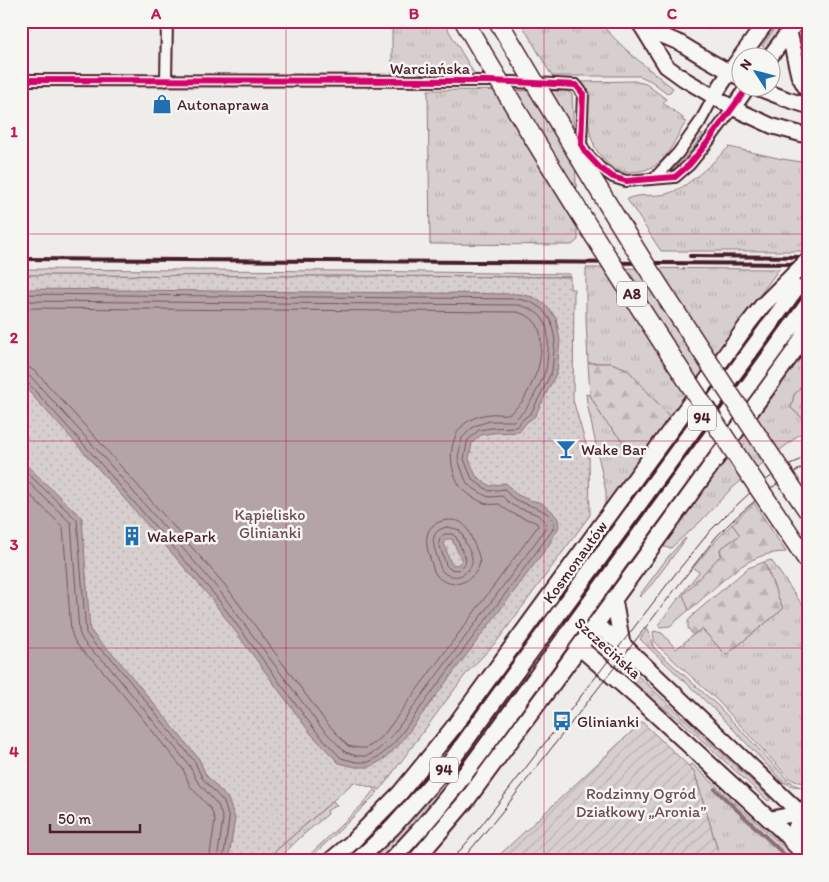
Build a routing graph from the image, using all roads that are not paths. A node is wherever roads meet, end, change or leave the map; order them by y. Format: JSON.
{"nodes":[{"id":1,"x":167,"y":21,"type":"edge"},
{"id":2,"x":464,"y":21,"type":"edge"},
{"id":3,"x":498,"y":21,"type":"edge"},
{"id":4,"x":767,"y":21,"type":"edge"},
{"id":5,"x":640,"y":24,"type":"edge"},
{"id":6,"x":793,"y":27,"type":"edge"},
{"id":7,"x":751,"y":48,"type":"edge"},
{"id":8,"x":777,"y":48,"type":"edge"},
{"id":9,"x":732,"y":74,"type":"edge"},
{"id":10,"x":732,"y":79,"type":"edge"},
{"id":11,"x":21,"y":80,"type":"edge"},
{"id":12,"x":166,"y":81,"type":"junction"},
{"id":13,"x":808,"y":91,"type":"edge"},
{"id":14,"x":714,"y":96,"type":"junction"},
{"id":15,"x":782,"y":97,"type":"edge"},
{"id":16,"x":740,"y":98,"type":"edge"},
{"id":17,"x":808,"y":106,"type":"edge"},
{"id":18,"x":733,"y":108,"type":"junction"},
{"id":19,"x":808,"y":136,"type":"edge"},
{"id":20,"x":655,"y":178,"type":"junction"},
{"id":21,"x":808,"y":260,"type":"edge"},
{"id":22,"x":802,"y":274,"type":"edge"},
{"id":23,"x":808,"y":304,"type":"edge"},
{"id":24,"x":808,"y":328,"type":"edge"},
{"id":25,"x":808,"y":511,"type":"edge"},
{"id":26,"x":808,"y":561,"type":"edge"},
{"id":27,"x":614,"y":599,"type":"junction"},
{"id":28,"x":545,"y":602,"type":"junction"},
{"id":29,"x":595,"y":625,"type":"junction"},
{"id":30,"x":622,"y":644,"type":"junction"},
{"id":31,"x":579,"y":647,"type":"junction"},
{"id":32,"x":805,"y":813,"type":"edge"},
{"id":33,"x":769,"y":819,"type":"junction"},
{"id":34,"x":792,"y":840,"type":"junction"},
{"id":35,"x":808,"y":856,"type":"edge"},
{"id":36,"x":330,"y":861,"type":"edge"},
{"id":37,"x":356,"y":861,"type":"edge"},
{"id":38,"x":390,"y":861,"type":"edge"},
{"id":39,"x":415,"y":861,"type":"edge"}],
"edges":[{"from":1,"to":12,"type":"street"},
{"from":2,"to":26,"type":"highway","number":"A8","bridge":true},
{"from":3,"to":25,"type":"highway","number":"A8","bridge":true},
{"from":4,"to":7,"type":"main road"},
{"from":5,"to":9,"type":"street"},
{"from":5,"to":14,"type":"street"},
{"from":6,"to":8,"type":"main road"},
{"from":6,"to":13,"type":"main road"},
{"from":10,"to":14,"type":"street"},
{"from":11,"to":12,"type":"street","name":"Warciańska"},
{"from":12,"to":20,"type":"street","name":"Warciańska"},
{"from":14,"to":18,"type":"street"},
{"from":14,"to":20,"type":"street"},
{"from":15,"to":17,"type":"street"},
{"from":16,"to":18,"type":"street"},
{"from":18,"to":19,"type":"street"},
{"from":18,"to":20,"type":"street","name":"Warciańska"},
{"from":21,"to":22,"type":"main road","bridge":true},
{"from":22,"to":28,"type":"main road"},
{"from":22,"to":37,"type":"main road","name":"Kosmonautów","number":"94","bridge":true},
{"from":23,"to":38,"type":"main road","number":"94","bridge":true},
{"from":24,"to":27,"type":"main road"},
{"from":27,"to":29,"type":"main road"},
{"from":27,"to":30,"type":"main road"},
{"from":28,"to":29,"type":"main road","name":"Szczecińska"},
{"from":28,"to":31,"type":"main road","name":"Szczecińska"},
{"from":28,"to":36,"type":"main road"},
{"from":29,"to":30,"type":"main road","name":"Szczecińska"},
{"from":29,"to":31,"type":"main road"},
{"from":30,"to":32,"type":"main road","name":"Szczecińska"},
{"from":31,"to":33,"type":"main road","name":"Szczecińska"},
{"from":31,"to":39,"type":"main road"},
{"from":32,"to":33,"type":"street"},
{"from":32,"to":34,"type":"street"},
{"from":33,"to":34,"type":"main road","name":"Szczecińska"},
{"from":34,"to":35,"type":"highway"}]}
